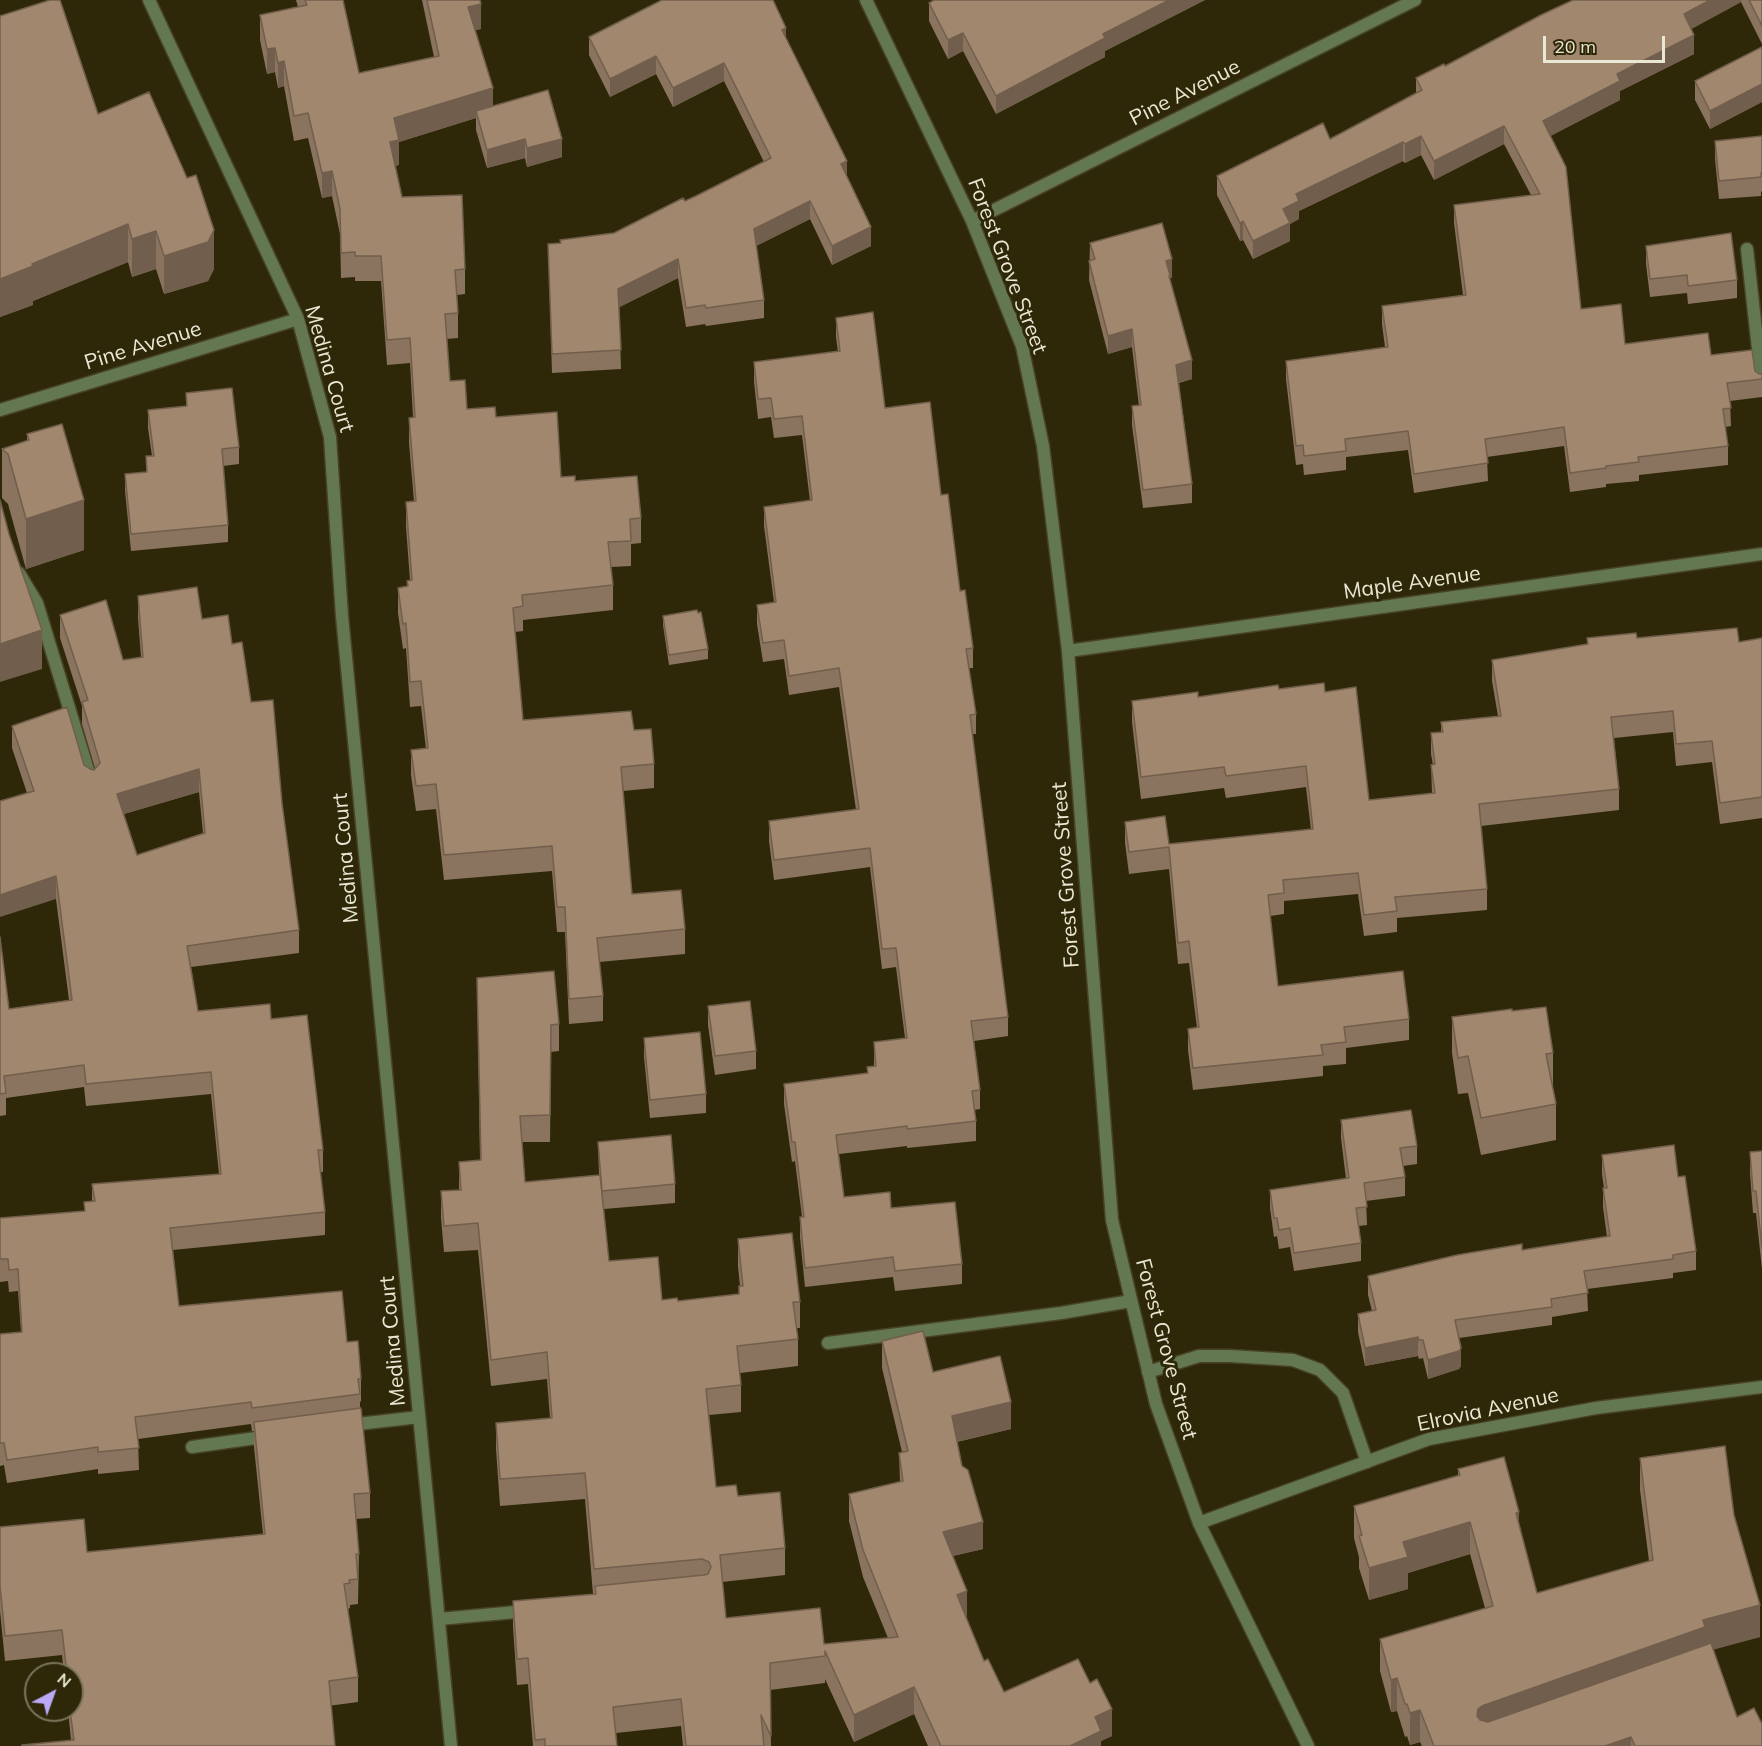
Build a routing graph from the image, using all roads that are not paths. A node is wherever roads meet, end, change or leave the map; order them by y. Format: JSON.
{"nodes":[{"id":1,"x":150,"y":0,"type":"edge"},
{"id":2,"x":866,"y":0,"type":"edge"},
{"id":3,"x":1414,"y":0,"type":"edge"},
{"id":4,"x":972,"y":221,"type":"junction"},
{"id":5,"x":1747,"y":249,"type":"dead end"},
{"id":6,"x":298,"y":319,"type":"junction"},
{"id":7,"x":1762,"y":385,"type":"edge"},
{"id":8,"x":0,"y":410,"type":"edge"},
{"id":9,"x":1762,"y":554,"type":"edge"},
{"id":10,"x":15,"y":559,"type":"edge"},
{"id":11,"x":1068,"y":651,"type":"junction"},
{"id":12,"x":92,"y":784,"type":"edge"},
{"id":13,"x":1131,"y":1301,"type":"junction"},
{"id":14,"x":828,"y":1343,"type":"dead end"},
{"id":15,"x":1148,"y":1372,"type":"junction"},
{"id":16,"x":1762,"y":1388,"type":"edge"},
{"id":17,"x":419,"y":1417,"type":"junction"},
{"id":18,"x":331,"y":1428,"type":"edge"},
{"id":19,"x":285,"y":1434,"type":"edge"},
{"id":20,"x":192,"y":1447,"type":"dead end"},
{"id":21,"x":1367,"y":1462,"type":"junction"},
{"id":22,"x":1199,"y":1523,"type":"junction"},
{"id":23,"x":538,"y":1610,"type":"edge"},
{"id":24,"x":439,"y":1619,"type":"junction"},
{"id":25,"x":451,"y":1746,"type":"edge"},
{"id":26,"x":1308,"y":1746,"type":"edge"}],
"edges":[{"from":1,"to":6,"type":"street","name":"Medina Court"},
{"from":2,"to":4,"type":"street","name":"Forest Grove Street"},
{"from":3,"to":4,"type":"street","name":"Pine Avenue"},
{"from":4,"to":11,"type":"street","name":"Forest Grove Street"},
{"from":5,"to":7,"type":"street"},
{"from":6,"to":8,"type":"street","name":"Pine Avenue"},
{"from":6,"to":17,"type":"street","name":"Medina Court"},
{"from":9,"to":11,"type":"street","name":"Maple Avenue"},
{"from":10,"to":12,"type":"street"},
{"from":11,"to":13,"type":"street","name":"Forest Grove Street"},
{"from":13,"to":14,"type":"street"},
{"from":13,"to":15,"type":"street","name":"Forest Grove Street"},
{"from":15,"to":21,"type":"street"},
{"from":15,"to":22,"type":"street","name":"Forest Grove Street"},
{"from":16,"to":21,"type":"street","name":"Elrovia Avenue"},
{"from":17,"to":18,"type":"street"},
{"from":17,"to":24,"type":"street","name":"Medina Court"},
{"from":19,"to":20,"type":"street"},
{"from":21,"to":22,"type":"street","name":"Elrovia Avenue"},
{"from":22,"to":26,"type":"street","name":"Forest Grove Street"},
{"from":23,"to":24,"type":"street"},
{"from":24,"to":25,"type":"street","name":"Medina Court"}]}
